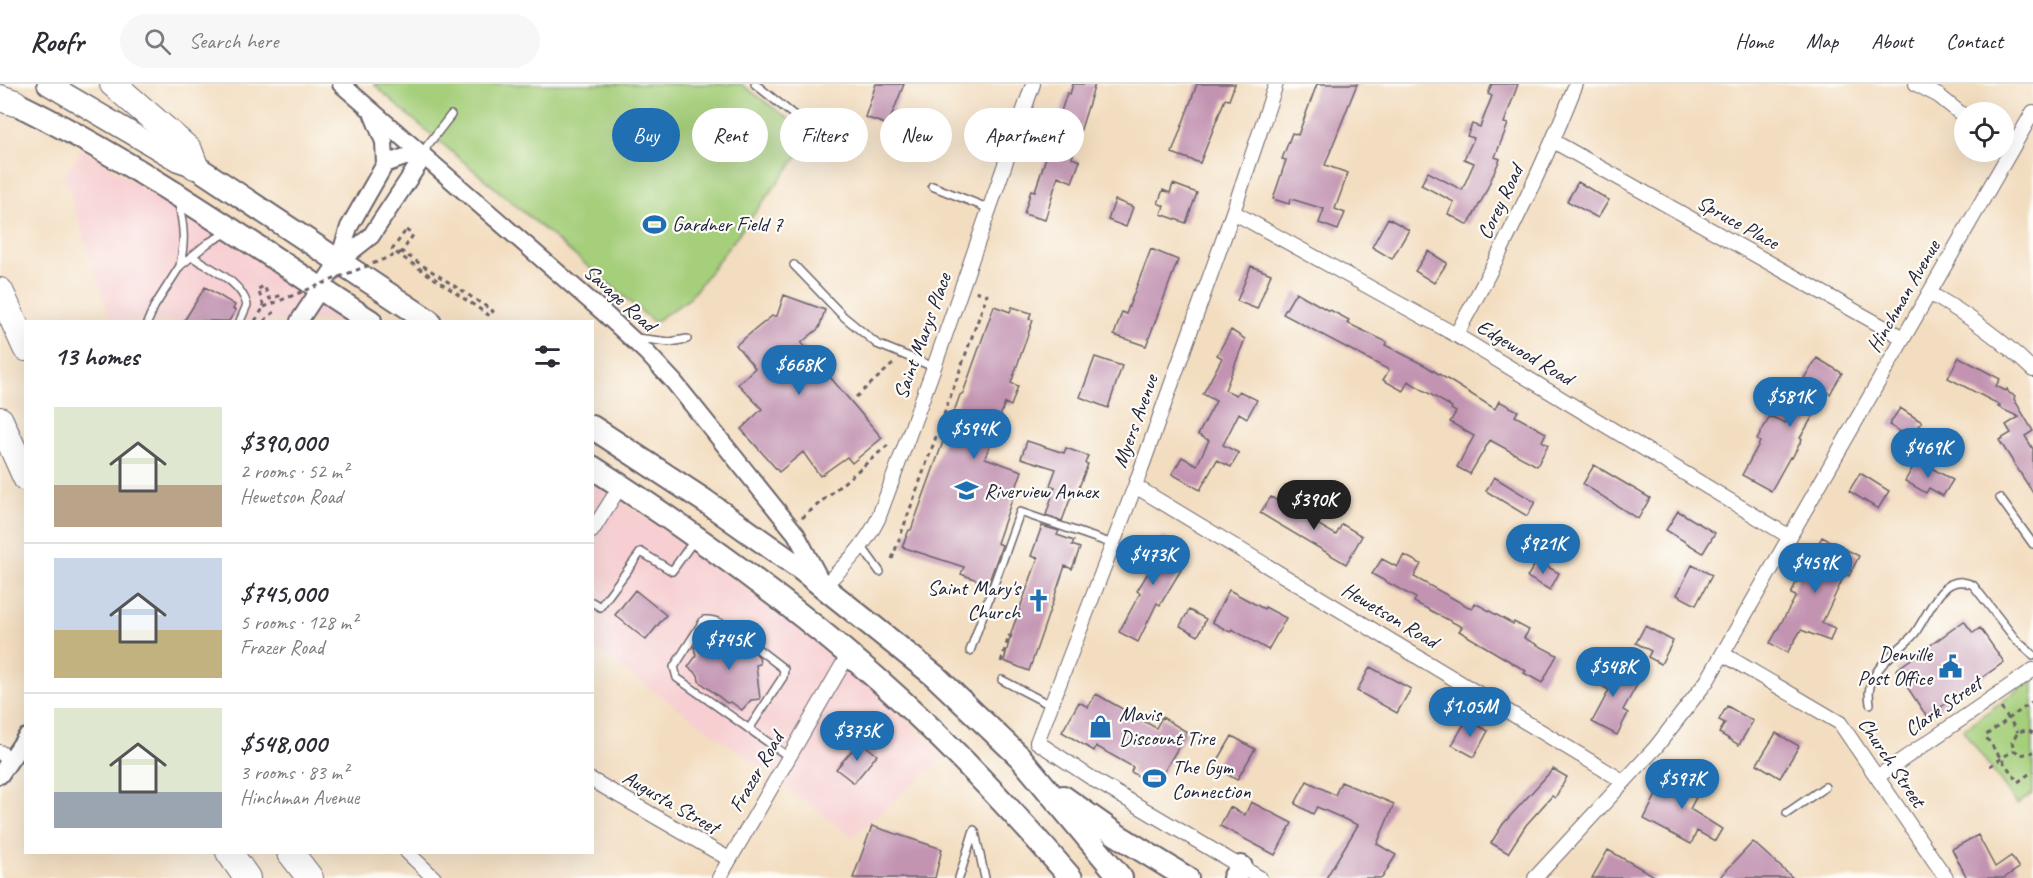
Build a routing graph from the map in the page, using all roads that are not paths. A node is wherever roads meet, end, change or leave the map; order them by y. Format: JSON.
{"nodes":[{"id":1,"x":48,"y":84,"type":"edge"},
{"id":2,"x":113,"y":84,"type":"edge"},
{"id":3,"x":340,"y":84,"type":"edge"},
{"id":4,"x":755,"y":84,"type":"edge"},
{"id":5,"x":1033,"y":84,"type":"edge"},
{"id":6,"x":1276,"y":84,"type":"edge"},
{"id":7,"x":1576,"y":84,"type":"edge"},
{"id":8,"x":1916,"y":84,"type":"edge"},
{"id":9,"x":5,"y":99,"type":"edge"},
{"id":10,"x":785,"y":108,"type":"edge"},
{"id":11,"x":1954,"y":108,"type":"edge"},
{"id":12,"x":372,"y":111,"type":"junction"},
{"id":13,"x":2033,"y":112,"type":"edge"},
{"id":14,"x":450,"y":115,"type":"dead end"},
{"id":15,"x":2014,"y":140,"type":"edge"},
{"id":16,"x":1553,"y":141,"type":"junction"},
{"id":17,"x":424,"y":156,"type":"junction"},
{"id":18,"x":2000,"y":162,"type":"edge"},
{"id":19,"x":385,"y":164,"type":"junction"},
{"id":20,"x":195,"y":166,"type":"junction"},
{"id":21,"x":932,"y":186,"type":"dead end"},
{"id":22,"x":177,"y":194,"type":"junction"},
{"id":23,"x":990,"y":209,"type":"junction"},
{"id":24,"x":1233,"y":212,"type":"junction"},
{"id":25,"x":232,"y":230,"type":"junction"},
{"id":26,"x":193,"y":257,"type":"junction"},
{"id":27,"x":338,"y":262,"type":"junction"},
{"id":28,"x":794,"y":265,"type":"dead end"},
{"id":29,"x":180,"y":266,"type":"junction"},
{"id":30,"x":321,"y":289,"type":"junction"},
{"id":31,"x":0,"y":291,"type":"edge"},
{"id":32,"x":1929,"y":293,"type":"junction"},
{"id":33,"x":148,"y":320,"type":"edge"},
{"id":34,"x":240,"y":320,"type":"edge"},
{"id":35,"x":300,"y":320,"type":"edge"},
{"id":36,"x":368,"y":320,"type":"edge"},
{"id":37,"x":427,"y":320,"type":"edge"},
{"id":38,"x":1456,"y":335,"type":"junction"},
{"id":39,"x":631,"y":338,"type":"junction"},
{"id":40,"x":687,"y":339,"type":"dead end"},
{"id":41,"x":1903,"y":339,"type":"junction"},
{"id":42,"x":24,"y":344,"type":"edge"},
{"id":43,"x":934,"y":367,"type":"junction"},
{"id":44,"x":2033,"y":370,"type":"edge"},
{"id":45,"x":0,"y":420,"type":"edge"},
{"id":46,"x":594,"y":428,"type":"edge"},
{"id":47,"x":594,"y":467,"type":"edge"},
{"id":48,"x":24,"y":474,"type":"edge"},
{"id":49,"x":621,"y":485,"type":"junction"},
{"id":50,"x":1135,"y":486,"type":"junction"},
{"id":51,"x":2000,"y":498,"type":"dead end"},
{"id":52,"x":594,"y":528,"type":"edge"},
{"id":53,"x":1790,"y":537,"type":"junction"},
{"id":54,"x":697,"y":538,"type":"junction"},
{"id":55,"x":1113,"y":544,"type":"junction"},
{"id":56,"x":2033,"y":544,"type":"edge"},
{"id":57,"x":862,"y":547,"type":"junction"},
{"id":58,"x":880,"y":572,"type":"dead end"},
{"id":59,"x":824,"y":586,"type":"junction"},
{"id":60,"x":594,"y":603,"type":"edge"},
{"id":61,"x":742,"y":637,"type":"dead end"},
{"id":62,"x":758,"y":649,"type":"dead end"},
{"id":63,"x":970,"y":651,"type":"dead end"},
{"id":64,"x":1723,"y":654,"type":"junction"},
{"id":65,"x":848,"y":655,"type":"junction"},
{"id":66,"x":2033,"y":655,"type":"edge"},
{"id":67,"x":2033,"y":670,"type":"edge"},
{"id":68,"x":1002,"y":680,"type":"dead end"},
{"id":69,"x":1870,"y":704,"type":"dead end"},
{"id":70,"x":1052,"y":705,"type":"junction"},
{"id":71,"x":749,"y":729,"type":"junction"},
{"id":72,"x":24,"y":739,"type":"edge"},
{"id":73,"x":1037,"y":742,"type":"junction"},
{"id":74,"x":1007,"y":743,"type":"junction"},
{"id":75,"x":5,"y":756,"type":"edge"},
{"id":76,"x":789,"y":757,"type":"junction"},
{"id":77,"x":0,"y":775,"type":"edge"},
{"id":78,"x":1877,"y":777,"type":"junction"},
{"id":79,"x":594,"y":781,"type":"edge"},
{"id":80,"x":1623,"y":781,"type":"junction"},
{"id":81,"x":1042,"y":783,"type":"junction"},
{"id":82,"x":1824,"y":787,"type":"dead end"},
{"id":83,"x":1787,"y":813,"type":"dead end"},
{"id":84,"x":230,"y":854,"type":"edge"},
{"id":85,"x":292,"y":854,"type":"edge"},
{"id":86,"x":409,"y":854,"type":"edge"},
{"id":87,"x":729,"y":859,"type":"junction"},
{"id":88,"x":1245,"y":874,"type":"edge"},
{"id":89,"x":247,"y":878,"type":"edge"},
{"id":90,"x":310,"y":878,"type":"edge"},
{"id":91,"x":434,"y":878,"type":"edge"},
{"id":92,"x":718,"y":878,"type":"edge"},
{"id":93,"x":959,"y":878,"type":"edge"},
{"id":94,"x":985,"y":878,"type":"edge"},
{"id":95,"x":1071,"y":878,"type":"edge"},
{"id":96,"x":1121,"y":878,"type":"edge"},
{"id":97,"x":1187,"y":878,"type":"edge"},
{"id":98,"x":1535,"y":878,"type":"edge"},
{"id":99,"x":1946,"y":878,"type":"edge"}],
"edges":[{"from":1,"to":20,"type":"main road"},
{"from":2,"to":20,"type":"highway"},
{"from":3,"to":12,"type":"street","name":"Savage Road"},
{"from":4,"to":10,"type":"lane"},
{"from":5,"to":23,"type":"street","name":"Saint Marys Place"},
{"from":6,"to":24,"type":"street","name":"Myers Avenue"},
{"from":7,"to":16,"type":"street","name":"Corey Road"},
{"from":8,"to":11,"type":"street"},
{"from":9,"to":22,"type":"highway"},
{"from":12,"to":17,"type":"street","name":"Savage Road"},
{"from":12,"to":19,"type":"street"},
{"from":13,"to":15,"type":"street","name":"Hinchman Avenue"},
{"from":14,"to":17,"type":"lane"},
{"from":16,"to":38,"type":"street","name":"Corey Road"},
{"from":16,"to":41,"type":"street","name":"Spruce Place"},
{"from":17,"to":19,"type":"street"},
{"from":17,"to":27,"type":"street"},
{"from":17,"to":39,"type":"street","name":"Savage Road"},
{"from":18,"to":32,"type":"street","name":"Hinchman Avenue"},
{"from":19,"to":27,"type":"street"},
{"from":20,"to":27,"type":"highway"},
{"from":21,"to":23,"type":"lane"},
{"from":22,"to":25,"type":"highway"},
{"from":22,"to":29,"type":"lane"},
{"from":23,"to":43,"type":"street","name":"Saint Marys Place"},
{"from":24,"to":38,"type":"street","name":"Edgewood Road"},
{"from":24,"to":50,"type":"street","name":"Myers Avenue"},
{"from":25,"to":26,"type":"lane"},
{"from":25,"to":30,"type":"highway"},
{"from":26,"to":29,"type":"lane"},
{"from":26,"to":34,"type":"lane"},
{"from":27,"to":30,"type":"street"},
{"from":27,"to":37,"type":"highway"},
{"from":28,"to":43,"type":"lane"},
{"from":29,"to":33,"type":"lane"},
{"from":30,"to":35,"type":"street"},
{"from":30,"to":36,"type":"highway"},
{"from":31,"to":42,"type":"highway"},
{"from":32,"to":41,"type":"street","name":"Hinchman Avenue"},
{"from":32,"to":44,"type":"street"},
{"from":38,"to":53,"type":"street","name":"Edgewood Road"},
{"from":39,"to":40,"type":"lane"},
{"from":39,"to":59,"type":"street","name":"Savage Road"},
{"from":41,"to":53,"type":"street","name":"Hinchman Avenue"},
{"from":43,"to":57,"type":"street","name":"Saint Marys Place"},
{"from":45,"to":48,"type":"highway"},
{"from":46,"to":59,"type":"highway"},
{"from":47,"to":49,"type":"highway"},
{"from":49,"to":52,"type":"street"},
{"from":49,"to":54,"type":"highway"},
{"from":50,"to":55,"type":"street","name":"Myers Avenue"},
{"from":50,"to":80,"type":"street","name":"Hewetson Road"},
{"from":51,"to":56,"type":"lane"},
{"from":53,"to":64,"type":"street","name":"Hinchman Avenue"},
{"from":54,"to":60,"type":"lane"},
{"from":54,"to":65,"type":"highway"},
{"from":55,"to":63,"type":"lane"},
{"from":55,"to":70,"type":"street","name":"Myers Avenue"},
{"from":57,"to":58,"type":"lane"},
{"from":57,"to":59,"type":"street","name":"Saint Marys Place"},
{"from":59,"to":74,"type":"highway"},
{"from":61,"to":71,"type":"lane"},
{"from":62,"to":71,"type":"lane"},
{"from":64,"to":78,"type":"street","name":"Church Street"},
{"from":64,"to":80,"type":"street","name":"Hinchman Avenue"},
{"from":65,"to":76,"type":"street","name":"Frazer Road"},
{"from":65,"to":95,"type":"highway"},
{"from":66,"to":69,"type":"lane"},
{"from":67,"to":78,"type":"street","name":"Clark Street"},
{"from":68,"to":70,"type":"lane"},
{"from":70,"to":73,"type":"street","name":"Myers Avenue"},
{"from":71,"to":76,"type":"lane"},
{"from":72,"to":75,"type":"street"},
{"from":73,"to":74,"type":"street"},
{"from":73,"to":88,"type":"street"},
{"from":74,"to":81,"type":"highway"},
{"from":75,"to":77,"type":"street"},
{"from":76,"to":87,"type":"street","name":"Frazer Road"},
{"from":78,"to":99,"type":"street","name":"Church Street"},
{"from":79,"to":87,"type":"street","name":"Augusta Street"},
{"from":80,"to":98,"type":"street","name":"Hinchman Avenue"},
{"from":81,"to":96,"type":"highway"},
{"from":81,"to":97,"type":"highway"},
{"from":82,"to":83,"type":"lane"},
{"from":84,"to":89,"type":"highway"},
{"from":85,"to":90,"type":"highway"},
{"from":86,"to":91,"type":"street"},
{"from":87,"to":92,"type":"street","name":"Frazer Road"},
{"from":93,"to":94,"type":"lane"}]}
